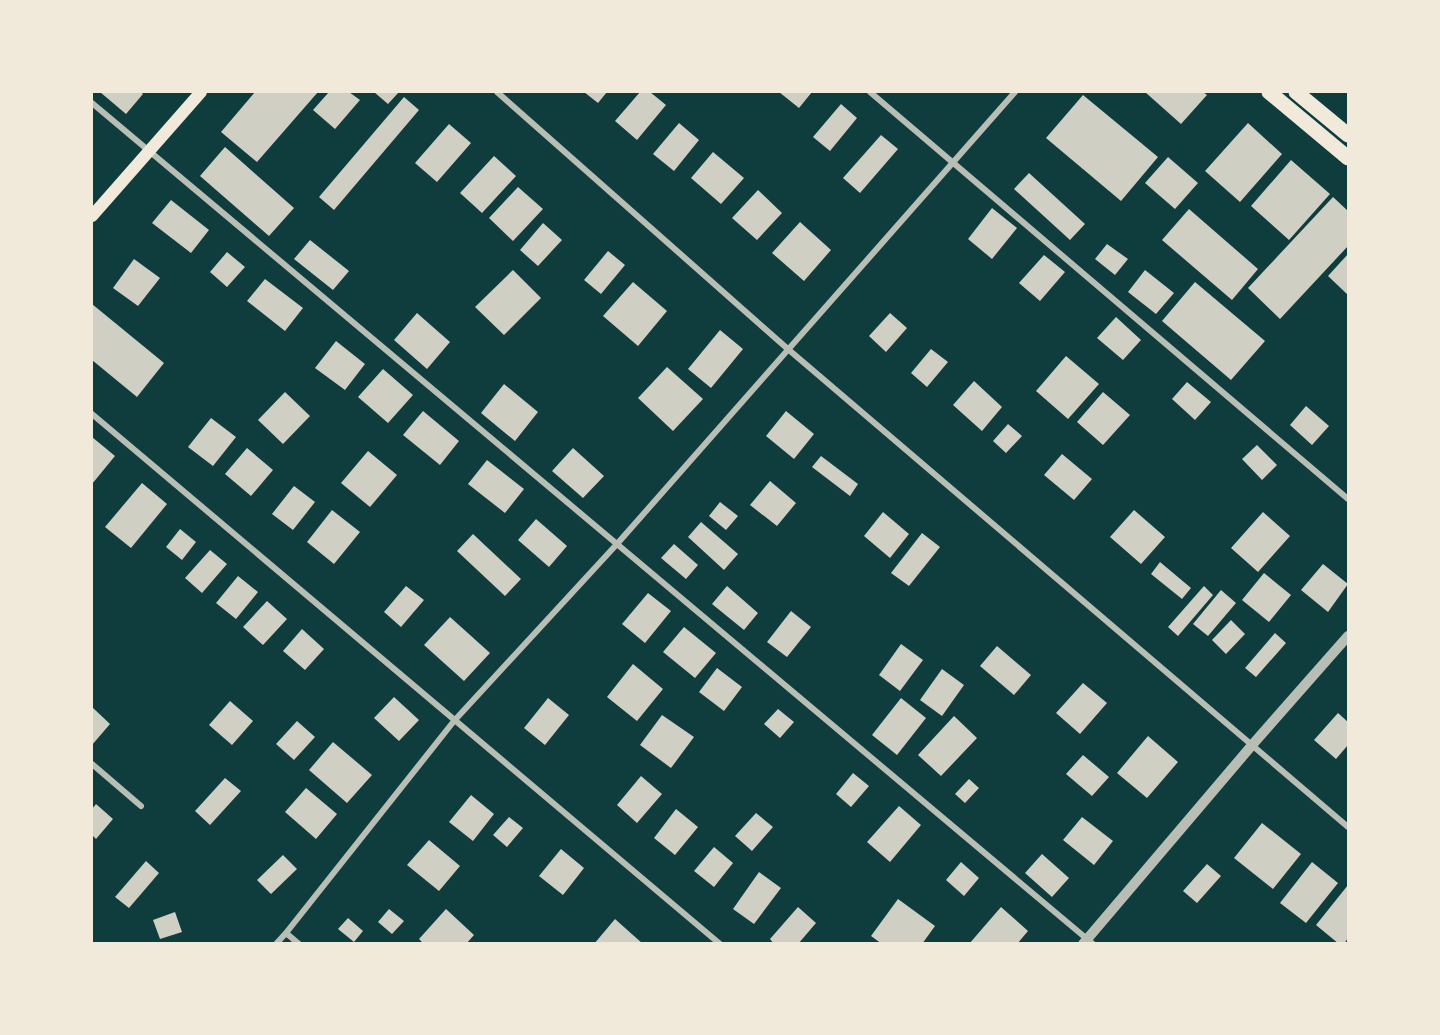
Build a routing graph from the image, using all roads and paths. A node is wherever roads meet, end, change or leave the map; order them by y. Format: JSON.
{"nodes":[{"id":1,"x":201,"y":92,"type":"edge"},
{"id":2,"x":497,"y":92,"type":"edge"},
{"id":3,"x":870,"y":92,"type":"edge"},
{"id":4,"x":1015,"y":92,"type":"edge"},
{"id":5,"x":1269,"y":92,"type":"edge"},
{"id":6,"x":1296,"y":92,"type":"edge"},
{"id":7,"x":92,"y":103,"type":"edge"},
{"id":8,"x":1348,"y":135,"type":"edge"},
{"id":9,"x":148,"y":151,"type":"junction"},
{"id":10,"x":1348,"y":158,"type":"edge"},
{"id":11,"x":953,"y":163,"type":"junction"},
{"id":12,"x":92,"y":216,"type":"edge"},
{"id":13,"x":789,"y":350,"type":"junction"},
{"id":14,"x":92,"y":414,"type":"edge"},
{"id":15,"x":1348,"y":499,"type":"edge"},
{"id":16,"x":617,"y":544,"type":"junction"},
{"id":17,"x":1348,"y":636,"type":"edge"},
{"id":18,"x":454,"y":721,"type":"junction"},
{"id":19,"x":1253,"y":744,"type":"junction"},
{"id":20,"x":92,"y":764,"type":"edge"},
{"id":21,"x":141,"y":806,"type":"dead end"},
{"id":22,"x":1348,"y":826,"type":"edge"},
{"id":23,"x":286,"y":933,"type":"junction"},
{"id":24,"x":1087,"y":942,"type":"edge"},
{"id":25,"x":276,"y":944,"type":"edge"},
{"id":26,"x":299,"y":944,"type":"edge"},
{"id":27,"x":720,"y":944,"type":"edge"}],
"edges":[{"from":1,"to":9,"type":"main road"},
{"from":2,"to":13,"type":"street"},
{"from":3,"to":11,"type":"street"},
{"from":4,"to":11,"type":"street"},
{"from":5,"to":10,"type":"main road"},
{"from":6,"to":8,"type":"main road"},
{"from":7,"to":9,"type":"street"},
{"from":9,"to":12,"type":"main road"},
{"from":9,"to":16,"type":"street"},
{"from":11,"to":13,"type":"street"},
{"from":11,"to":15,"type":"street"},
{"from":13,"to":16,"type":"street"},
{"from":13,"to":19,"type":"street"},
{"from":14,"to":18,"type":"street"},
{"from":16,"to":18,"type":"street"},
{"from":16,"to":24,"type":"street"},
{"from":17,"to":19,"type":"street"},
{"from":18,"to":23,"type":"street"},
{"from":18,"to":27,"type":"street"},
{"from":19,"to":22,"type":"street"},
{"from":19,"to":24,"type":"street"},
{"from":20,"to":21,"type":"street"},
{"from":23,"to":25,"type":"street"},
{"from":23,"to":26,"type":"street"}]}
